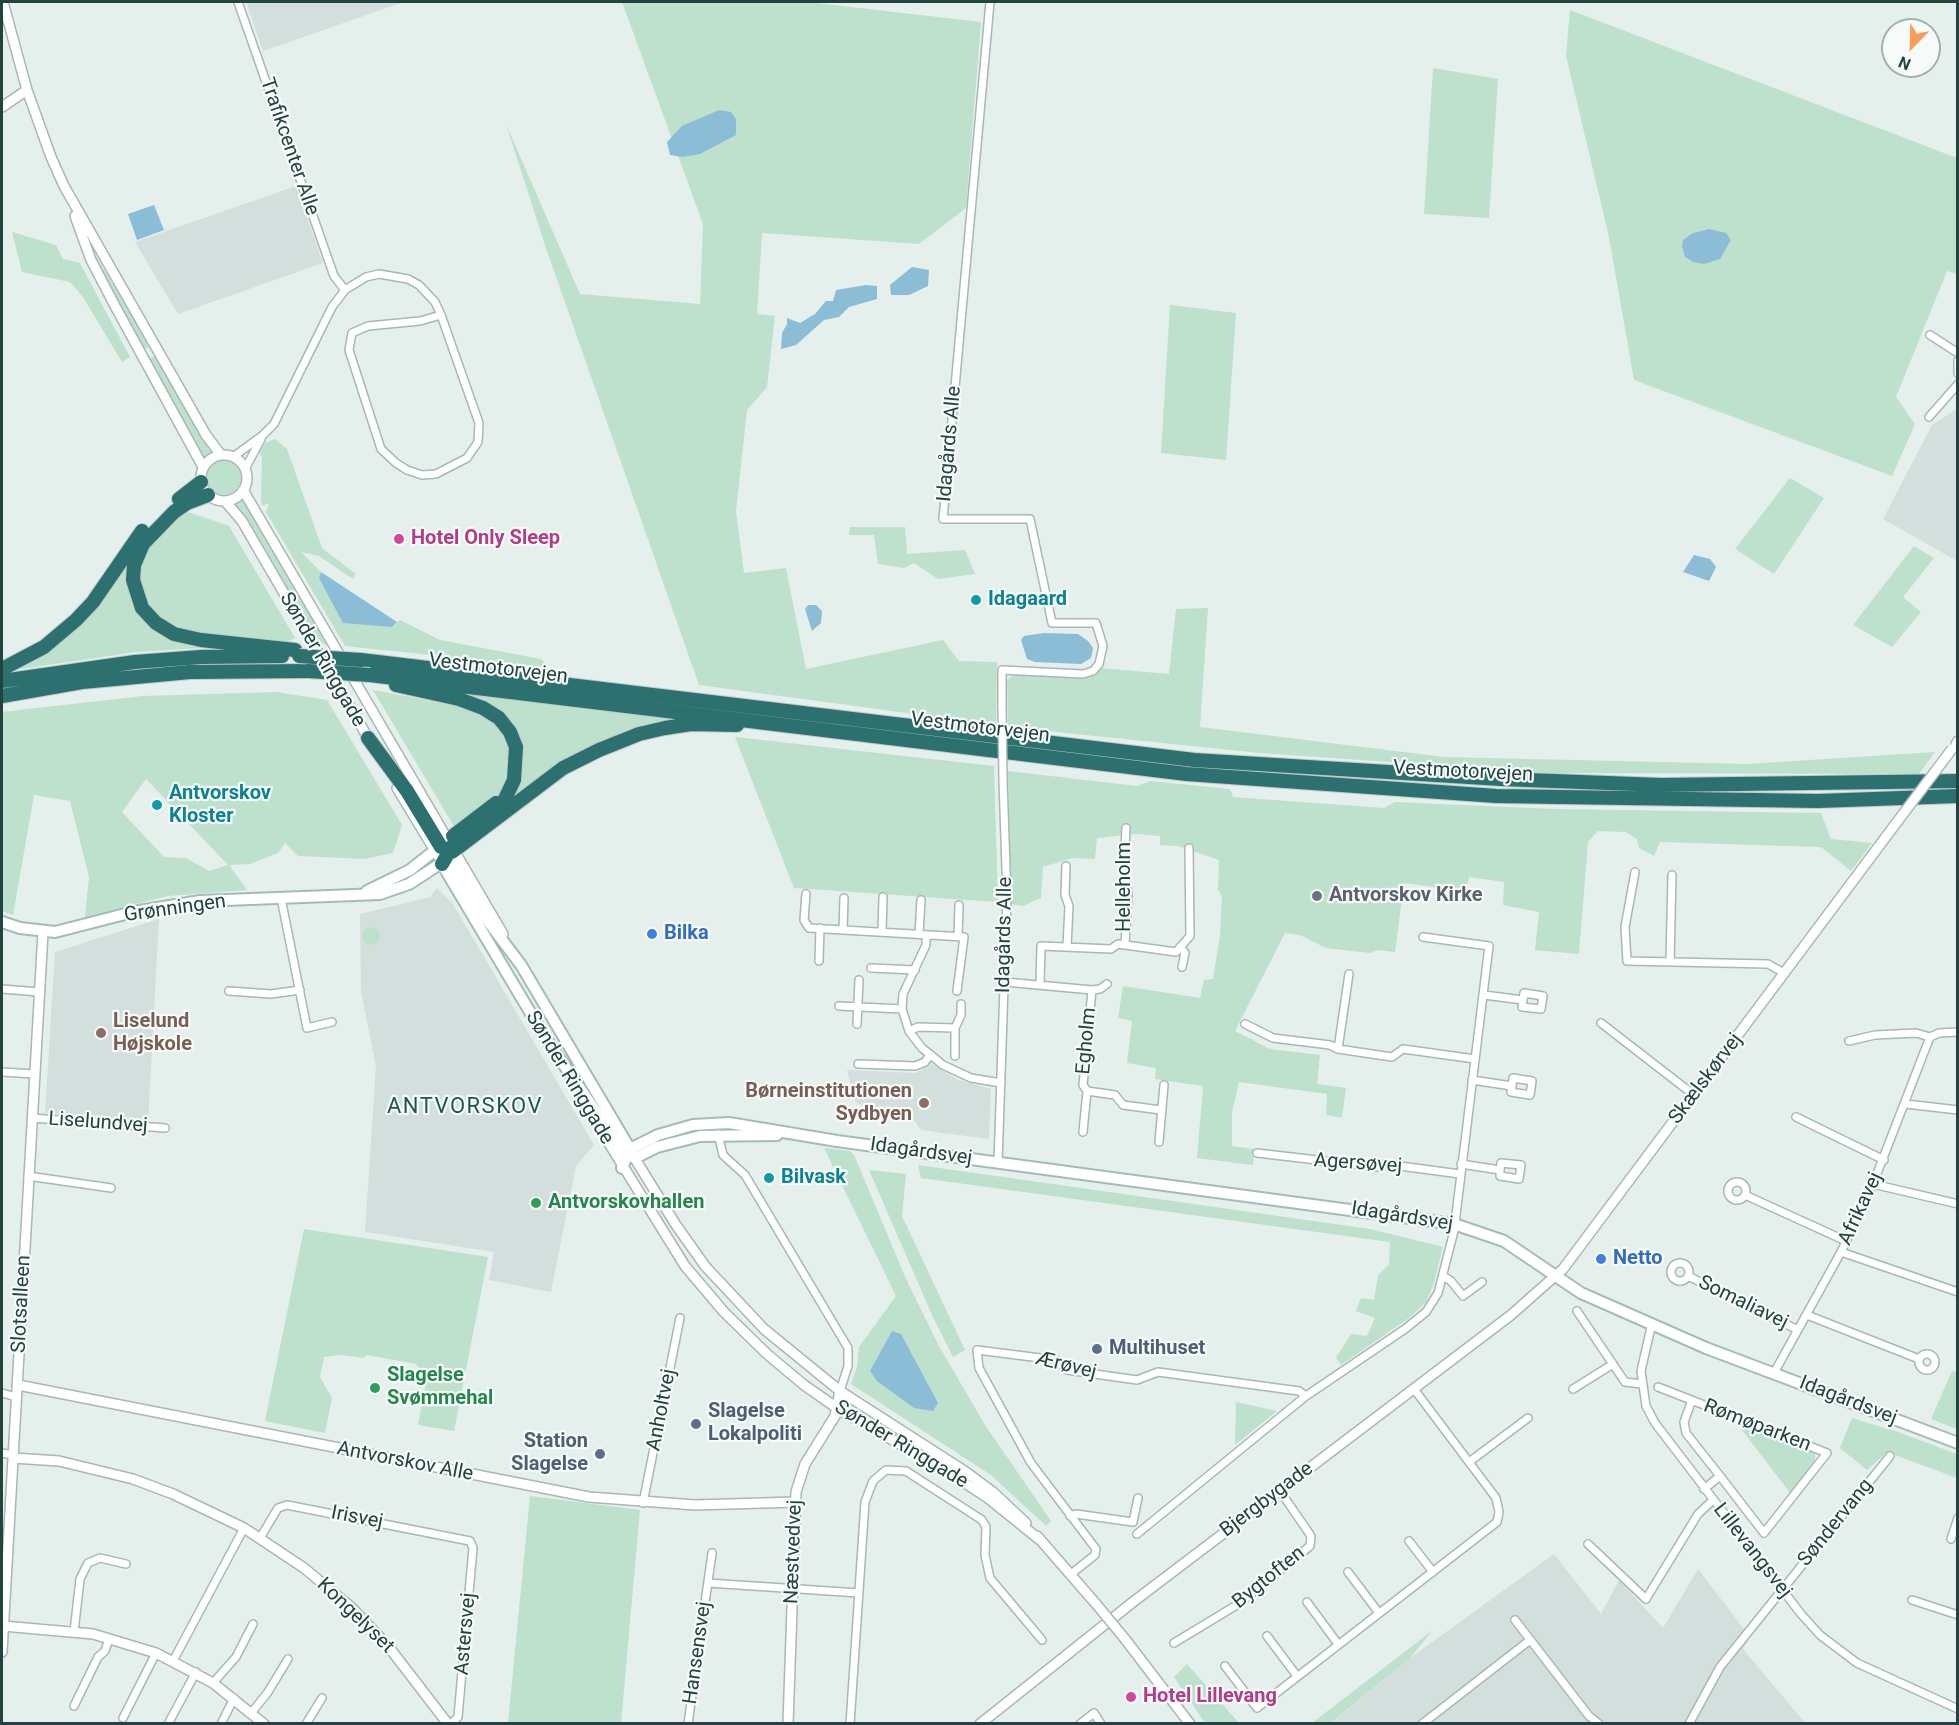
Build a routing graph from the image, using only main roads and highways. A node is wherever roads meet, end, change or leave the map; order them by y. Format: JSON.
{"nodes":[{"id":1,"x":201,"y":482,"type":"road end"},
{"id":2,"x":208,"y":495,"type":"road end"},
{"id":3,"x":297,"y":653,"type":"junction"},
{"id":4,"x":2,"y":669,"type":"edge"},
{"id":5,"x":372,"y":678,"type":"junction"},
{"id":6,"x":2,"y":681,"type":"edge"},
{"id":7,"x":2,"y":696,"type":"edge"},
{"id":8,"x":820,"y":727,"type":"junction"},
{"id":9,"x":368,"y":738,"type":"road end"},
{"id":10,"x":1958,"y":781,"type":"edge"},
{"id":11,"x":1958,"y":796,"type":"edge"},
{"id":12,"x":445,"y":851,"type":"junction"},
{"id":13,"x":352,"y":895,"type":"junction"},
{"id":14,"x":2,"y":922,"type":"edge"},
{"id":15,"x":805,"y":1136,"type":"junction"},
{"id":16,"x":630,"y":1154,"type":"junction"},
{"id":17,"x":622,"y":1168,"type":"road end"},
{"id":18,"x":1958,"y":1443,"type":"edge"}],
"edges":[{"from":1,"to":4,"type":"highway"},
{"from":2,"to":3,"type":"highway"},
{"from":3,"to":6,"type":"highway","name":"Vestmotorvejen"},
{"from":3,"to":10,"type":"highway","name":"Vestmotorvejen","bridge":true},
{"from":5,"to":7,"type":"highway","name":"Vestmotorvejen","bridge":true},
{"from":5,"to":8,"type":"highway","name":"Vestmotorvejen"},
{"from":5,"to":12,"type":"highway"},
{"from":8,"to":11,"type":"highway","name":"Vestmotorvejen"},
{"from":8,"to":12,"type":"highway"},
{"from":9,"to":12,"type":"highway"},
{"from":12,"to":13,"type":"main road","name":"Grønningen"},
{"from":12,"to":13,"type":"main road","name":"Grønningen"},
{"from":12,"to":16,"type":"main road","name":"Sønder Ringgade"},
{"from":12,"to":16,"type":"main road","name":"Sønder Ringgade"},
{"from":13,"to":14,"type":"main road","name":"Grønningen"},
{"from":15,"to":16,"type":"main road","name":"Idagårdsvej"},
{"from":15,"to":16,"type":"main road","name":"Idagårdsvej"},
{"from":15,"to":18,"type":"main road","name":"Idagårdsvej"},
{"from":16,"to":17,"type":"main road"}]}
